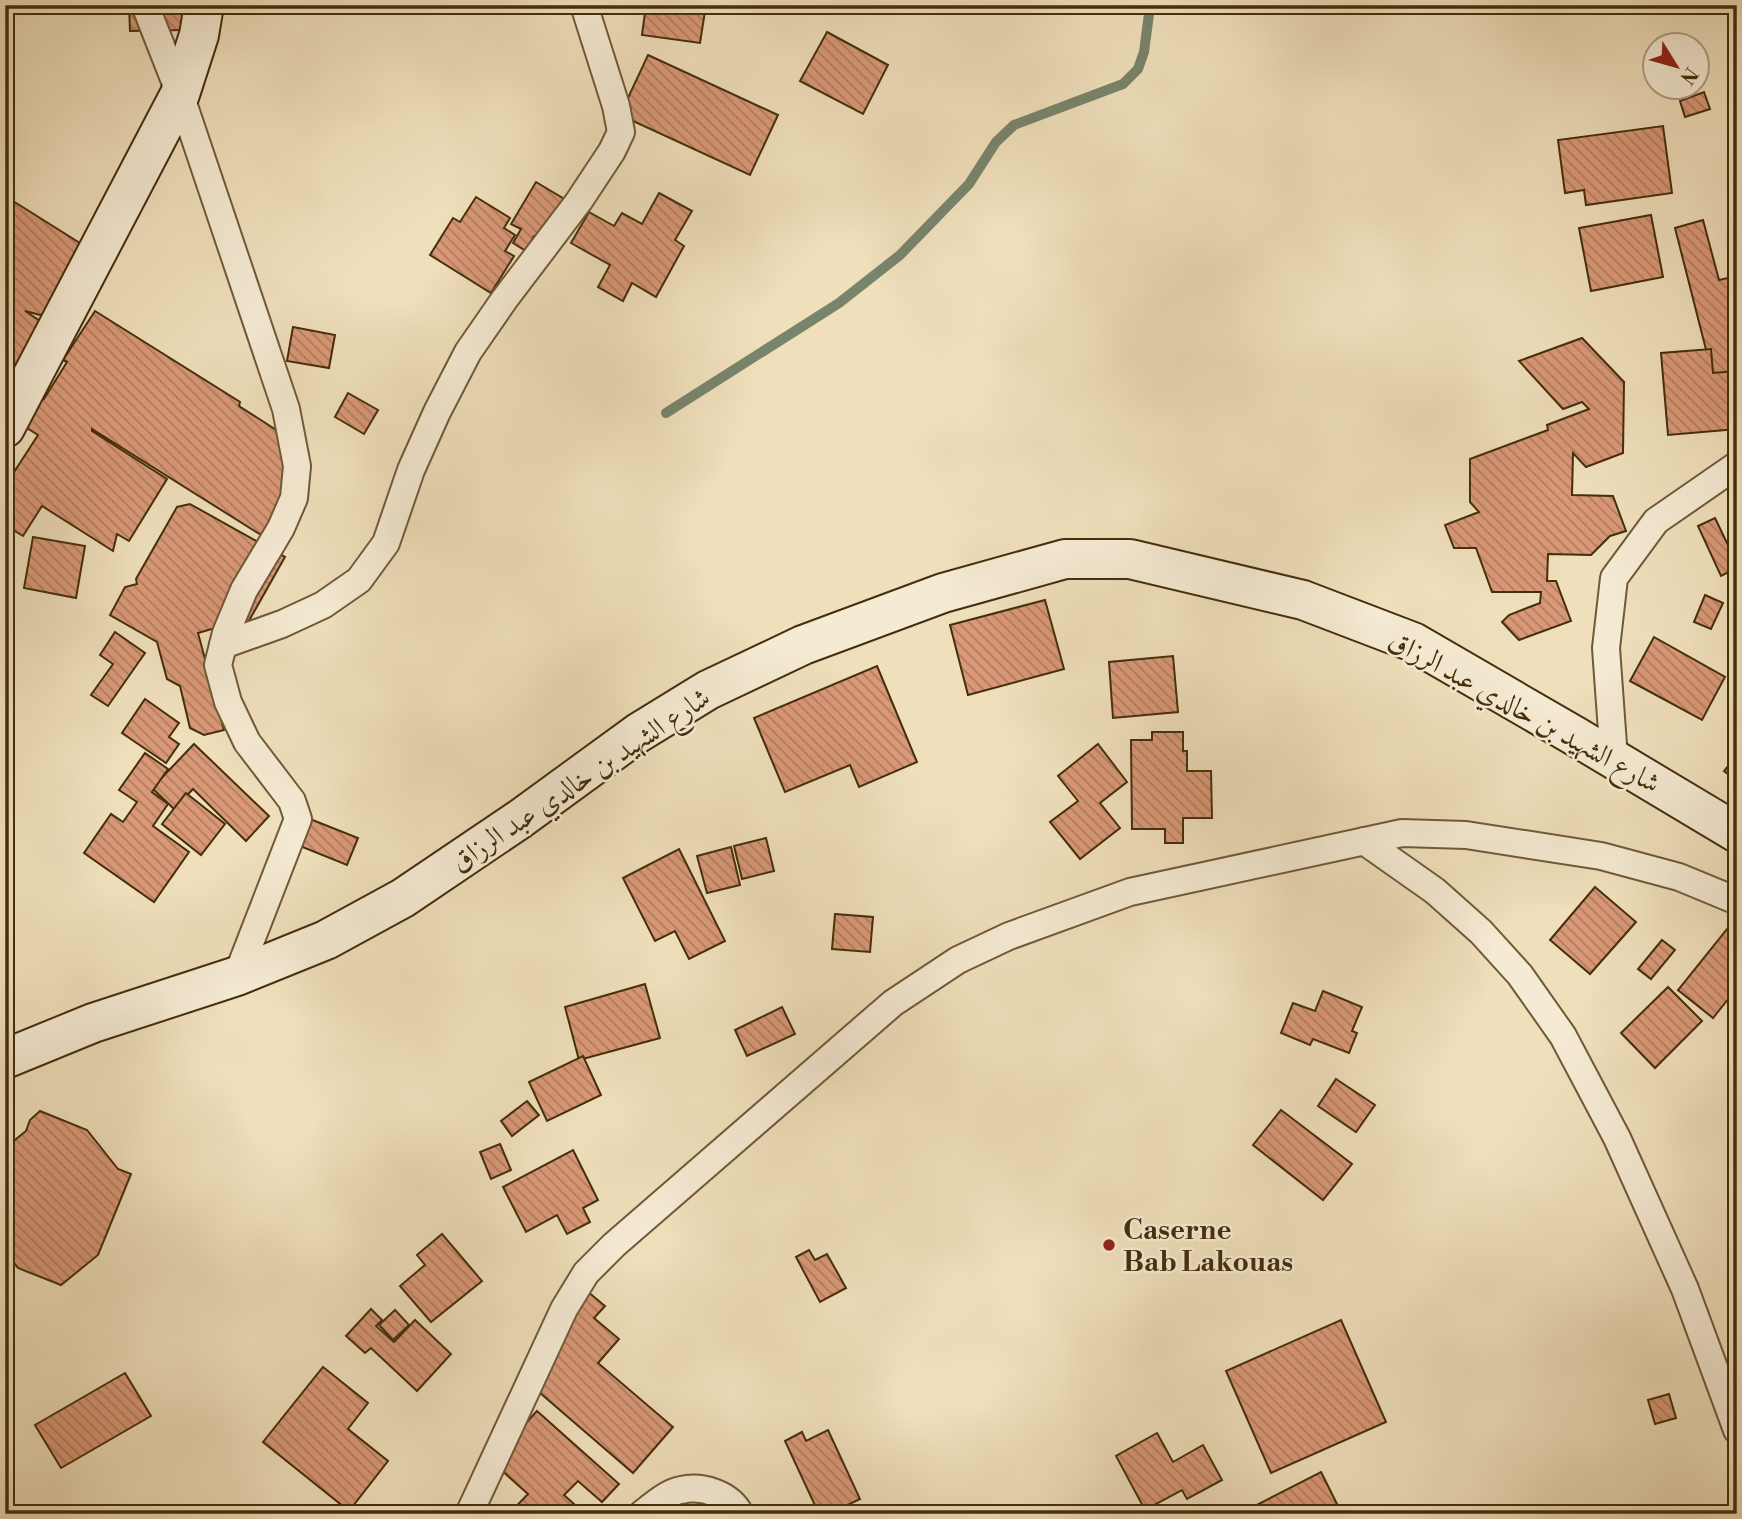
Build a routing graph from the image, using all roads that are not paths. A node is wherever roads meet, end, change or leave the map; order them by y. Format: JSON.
{"nodes":[{"id":1,"x":145,"y":5,"type":"edge"},
{"id":2,"x":204,"y":5,"type":"edge"},
{"id":3,"x":584,"y":5,"type":"edge"},
{"id":4,"x":180,"y":94,"type":"junction"},
{"id":5,"x":5,"y":428,"type":"edge"},
{"id":6,"x":1737,"y":465,"type":"edge"},
{"id":7,"x":223,"y":645,"type":"junction"},
{"id":8,"x":1614,"y":759,"type":"junction"},
{"id":9,"x":1737,"y":833,"type":"edge"},
{"id":10,"x":1364,"y":841,"type":"junction"},
{"id":11,"x":1737,"y":901,"type":"edge"},
{"id":12,"x":237,"y":976,"type":"junction"},
{"id":13,"x":5,"y":1059,"type":"edge"},
{"id":14,"x":1737,"y":1430,"type":"edge"},
{"id":15,"x":469,"y":1514,"type":"edge"},
{"id":16,"x":642,"y":1514,"type":"edge"},
{"id":17,"x":740,"y":1514,"type":"edge"}],
"edges":[{"from":1,"to":4,"type":"street"},
{"from":2,"to":4,"type":"main road"},
{"from":3,"to":7,"type":"street"},
{"from":4,"to":5,"type":"main road"},
{"from":4,"to":7,"type":"street"},
{"from":6,"to":8,"type":"street"},
{"from":7,"to":12,"type":"street"},
{"from":8,"to":9,"type":"main road","name":"شارع الشهيد بن خالدي عبد الرزاق"},
{"from":8,"to":12,"type":"main road","name":"شارع الشهيد بن خالدي عبد الرزاق"},
{"from":10,"to":11,"type":"street"},
{"from":10,"to":14,"type":"street"},
{"from":10,"to":15,"type":"street"},
{"from":12,"to":13,"type":"main road","name":"شارع الشهيد بن خالدي عبد الرزاق"},
{"from":16,"to":17,"type":"street"}]}
